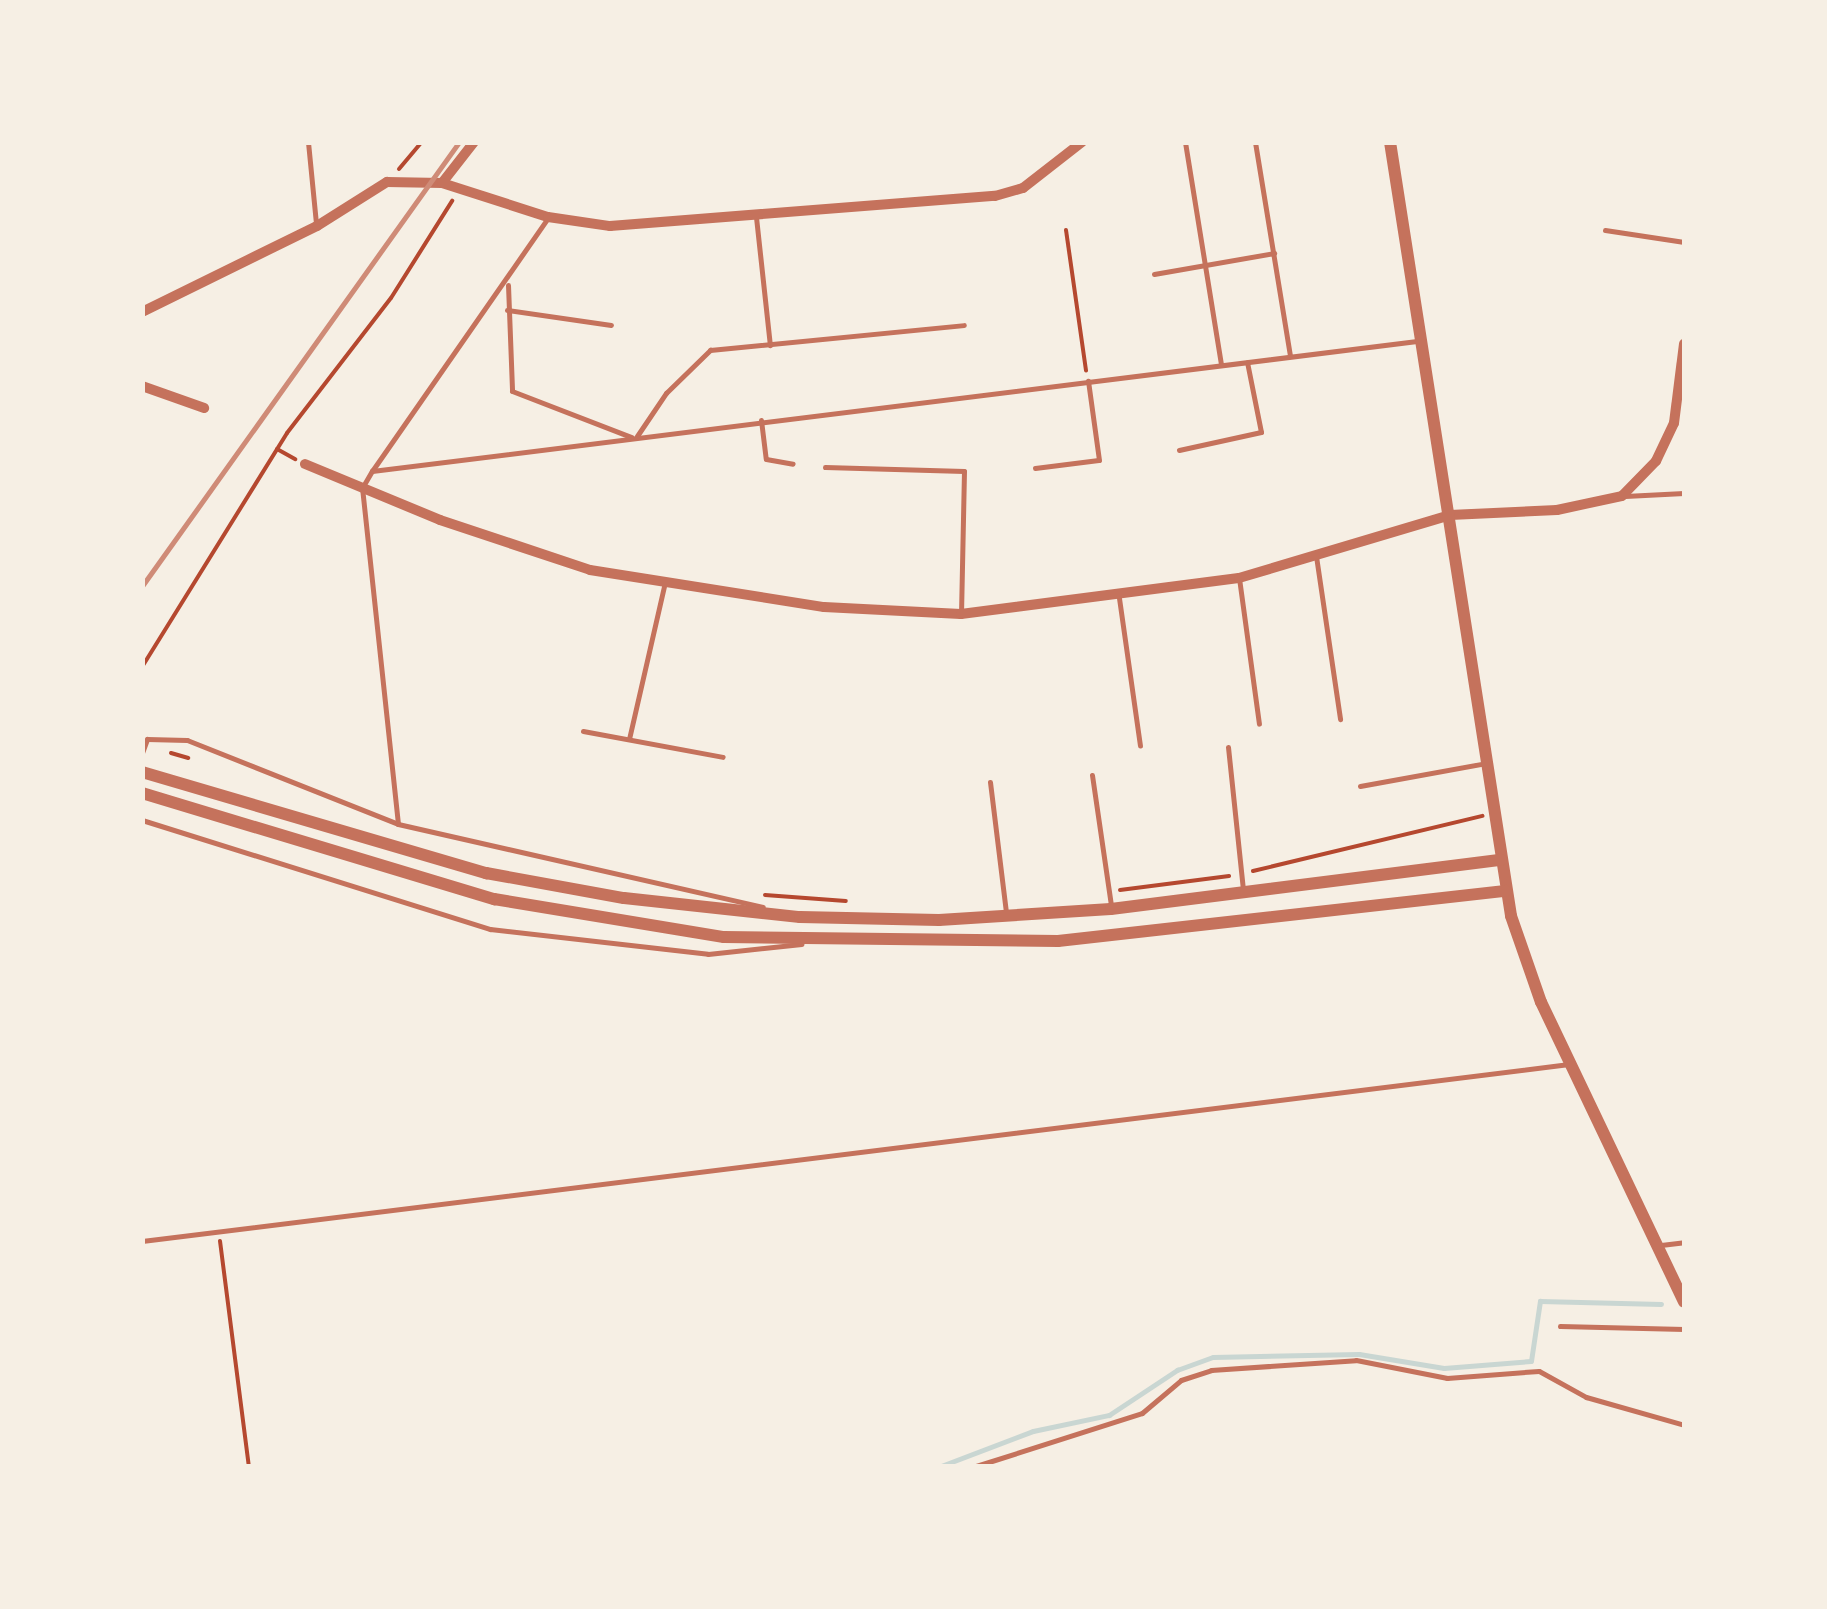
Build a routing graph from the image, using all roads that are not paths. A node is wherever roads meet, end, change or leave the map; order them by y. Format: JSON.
{"nodes":[{"id":1,"x":308,"y":142,"type":"edge"},
{"id":2,"x":474,"y":142,"type":"edge"},
{"id":3,"x":1082,"y":142,"type":"edge"},
{"id":4,"x":1185,"y":142,"type":"edge"},
{"id":5,"x":1256,"y":142,"type":"edge"},
{"id":6,"x":1390,"y":142,"type":"edge"},
{"id":7,"x":442,"y":184,"type":"junction"},
{"id":8,"x":548,"y":217,"type":"junction"},
{"id":9,"x":756,"y":217,"type":"junction"},
{"id":10,"x":316,"y":226,"type":"junction"},
{"id":11,"x":1605,"y":230,"type":"dead end"},
{"id":12,"x":1684,"y":242,"type":"edge"},
{"id":13,"x":1274,"y":253,"type":"junction"},
{"id":14,"x":1204,"y":265,"type":"junction"},
{"id":15,"x":1154,"y":274,"type":"dead end"},
{"id":16,"x":508,"y":282,"type":"junction"},
{"id":17,"x":507,"y":310,"type":"junction"},
{"id":18,"x":142,"y":312,"type":"edge"},
{"id":19,"x":611,"y":325,"type":"dead end"},
{"id":20,"x":964,"y":325,"type":"dead end"},
{"id":21,"x":1420,"y":341,"type":"junction"},
{"id":22,"x":770,"y":344,"type":"junction"},
{"id":23,"x":1684,"y":344,"type":"edge"},
{"id":24,"x":1290,"y":356,"type":"junction"},
{"id":25,"x":1247,"y":362,"type":"junction"},
{"id":26,"x":1220,"y":365,"type":"junction"},
{"id":27,"x":1088,"y":381,"type":"junction"},
{"id":28,"x":142,"y":386,"type":"edge"},
{"id":29,"x":204,"y":408,"type":"dead end"},
{"id":30,"x":761,"y":420,"type":"junction"},
{"id":31,"x":635,"y":438,"type":"junction"},
{"id":32,"x":1179,"y":450,"type":"dead end"},
{"id":33,"x":304,"y":464,"type":"road end"},
{"id":34,"x":793,"y":464,"type":"dead end"},
{"id":35,"x":825,"y":467,"type":"dead end"},
{"id":36,"x":1035,"y":468,"type":"dead end"},
{"id":37,"x":372,"y":472,"type":"junction"},
{"id":38,"x":362,"y":488,"type":"junction"},
{"id":39,"x":1684,"y":493,"type":"edge"},
{"id":40,"x":1622,"y":496,"type":"junction"},
{"id":41,"x":1450,"y":514,"type":"junction"},
{"id":42,"x":1316,"y":556,"type":"junction"},
{"id":43,"x":1239,"y":578,"type":"junction"},
{"id":44,"x":664,"y":586,"type":"junction"},
{"id":45,"x":1119,"y":598,"type":"junction"},
{"id":46,"x":961,"y":614,"type":"junction"},
{"id":47,"x":1340,"y":720,"type":"dead end"},
{"id":48,"x":1259,"y":724,"type":"dead end"},
{"id":49,"x":583,"y":731,"type":"dead end"},
{"id":50,"x":630,"y":739,"type":"junction"},
{"id":51,"x":1140,"y":746,"type":"dead end"},
{"id":52,"x":1228,"y":747,"type":"dead end"},
{"id":53,"x":142,"y":753,"type":"edge"},
{"id":54,"x":722,"y":756,"type":"dead end"},
{"id":55,"x":1489,"y":762,"type":"junction"},
{"id":56,"x":142,"y":772,"type":"edge"},
{"id":57,"x":1092,"y":775,"type":"dead end"},
{"id":58,"x":990,"y":782,"type":"dead end"},
{"id":59,"x":1360,"y":786,"type":"dead end"},
{"id":60,"x":142,"y":793,"type":"edge"},
{"id":61,"x":142,"y":820,"type":"edge"},
{"id":62,"x":398,"y":824,"type":"junction"},
{"id":63,"x":1501,"y":860,"type":"junction"},
{"id":64,"x":1506,"y":891,"type":"junction"},
{"id":65,"x":1244,"y":892,"type":"junction"},
{"id":66,"x":1111,"y":909,"type":"junction"},
{"id":67,"x":1006,"y":916,"type":"junction"},
{"id":68,"x":800,"y":917,"type":"junction"},
{"id":69,"x":812,"y":942,"type":"junction"},
{"id":70,"x":1570,"y":1064,"type":"junction"},
{"id":71,"x":142,"y":1241,"type":"edge"},
{"id":72,"x":1684,"y":1242,"type":"edge"},
{"id":73,"x":1658,"y":1245,"type":"junction"},
{"id":74,"x":1684,"y":1302,"type":"edge"},
{"id":75,"x":1560,"y":1326,"type":"dead end"},
{"id":76,"x":1684,"y":1329,"type":"edge"},
{"id":77,"x":1684,"y":1425,"type":"edge"},
{"id":78,"x":976,"y":1466,"type":"edge"}],
"edges":[{"from":1,"to":10,"type":"lane"},
{"from":2,"to":7,"type":"street"},
{"from":3,"to":9,"type":"street"},
{"from":4,"to":14,"type":"lane"},
{"from":5,"to":13,"type":"lane"},
{"from":6,"to":21,"type":"street"},
{"from":7,"to":8,"type":"street"},
{"from":7,"to":10,"type":"street"},
{"from":8,"to":9,"type":"street"},
{"from":8,"to":16,"type":"lane"},
{"from":9,"to":22,"type":"lane"},
{"from":10,"to":18,"type":"street"},
{"from":11,"to":12,"type":"lane"},
{"from":13,"to":14,"type":"lane"},
{"from":13,"to":24,"type":"lane"},
{"from":14,"to":15,"type":"lane"},
{"from":14,"to":26,"type":"lane"},
{"from":16,"to":17,"type":"lane"},
{"from":16,"to":37,"type":"lane"},
{"from":17,"to":19,"type":"lane"},
{"from":17,"to":31,"type":"lane"},
{"from":20,"to":22,"type":"lane"},
{"from":21,"to":24,"type":"lane"},
{"from":21,"to":41,"type":"street"},
{"from":22,"to":31,"type":"lane"},
{"from":23,"to":40,"type":"street"},
{"from":24,"to":25,"type":"lane"},
{"from":25,"to":26,"type":"lane"},
{"from":25,"to":32,"type":"lane"},
{"from":26,"to":27,"type":"lane"},
{"from":27,"to":30,"type":"lane"},
{"from":27,"to":36,"type":"lane"},
{"from":28,"to":29,"type":"street"},
{"from":30,"to":31,"type":"lane"},
{"from":30,"to":34,"type":"lane"},
{"from":31,"to":37,"type":"lane"},
{"from":33,"to":38,"type":"street"},
{"from":35,"to":46,"type":"lane"},
{"from":37,"to":38,"type":"lane"},
{"from":38,"to":44,"type":"street"},
{"from":38,"to":62,"type":"lane"},
{"from":39,"to":40,"type":"lane"},
{"from":40,"to":41,"type":"street"},
{"from":41,"to":42,"type":"street"},
{"from":41,"to":55,"type":"street"},
{"from":42,"to":43,"type":"street"},
{"from":42,"to":47,"type":"lane"},
{"from":43,"to":45,"type":"street"},
{"from":43,"to":48,"type":"lane"},
{"from":44,"to":46,"type":"street"},
{"from":44,"to":50,"type":"lane"},
{"from":45,"to":46,"type":"street"},
{"from":45,"to":51,"type":"lane"},
{"from":49,"to":50,"type":"lane"},
{"from":50,"to":54,"type":"lane"},
{"from":52,"to":65,"type":"lane"},
{"from":53,"to":62,"type":"lane"},
{"from":55,"to":59,"type":"lane"},
{"from":55,"to":63,"type":"street"},
{"from":56,"to":68,"type":"street"},
{"from":57,"to":66,"type":"lane"},
{"from":58,"to":67,"type":"lane"},
{"from":60,"to":69,"type":"street"},
{"from":61,"to":69,"type":"lane"},
{"from":62,"to":68,"type":"lane"},
{"from":63,"to":64,"type":"street"},
{"from":63,"to":65,"type":"street"},
{"from":64,"to":69,"type":"street"},
{"from":64,"to":70,"type":"street"},
{"from":65,"to":66,"type":"street"},
{"from":66,"to":67,"type":"street"},
{"from":67,"to":68,"type":"street"},
{"from":70,"to":71,"type":"lane"},
{"from":70,"to":73,"type":"street"},
{"from":72,"to":73,"type":"lane"},
{"from":73,"to":74,"type":"street"},
{"from":75,"to":76,"type":"lane"},
{"from":77,"to":78,"type":"lane"}]}
